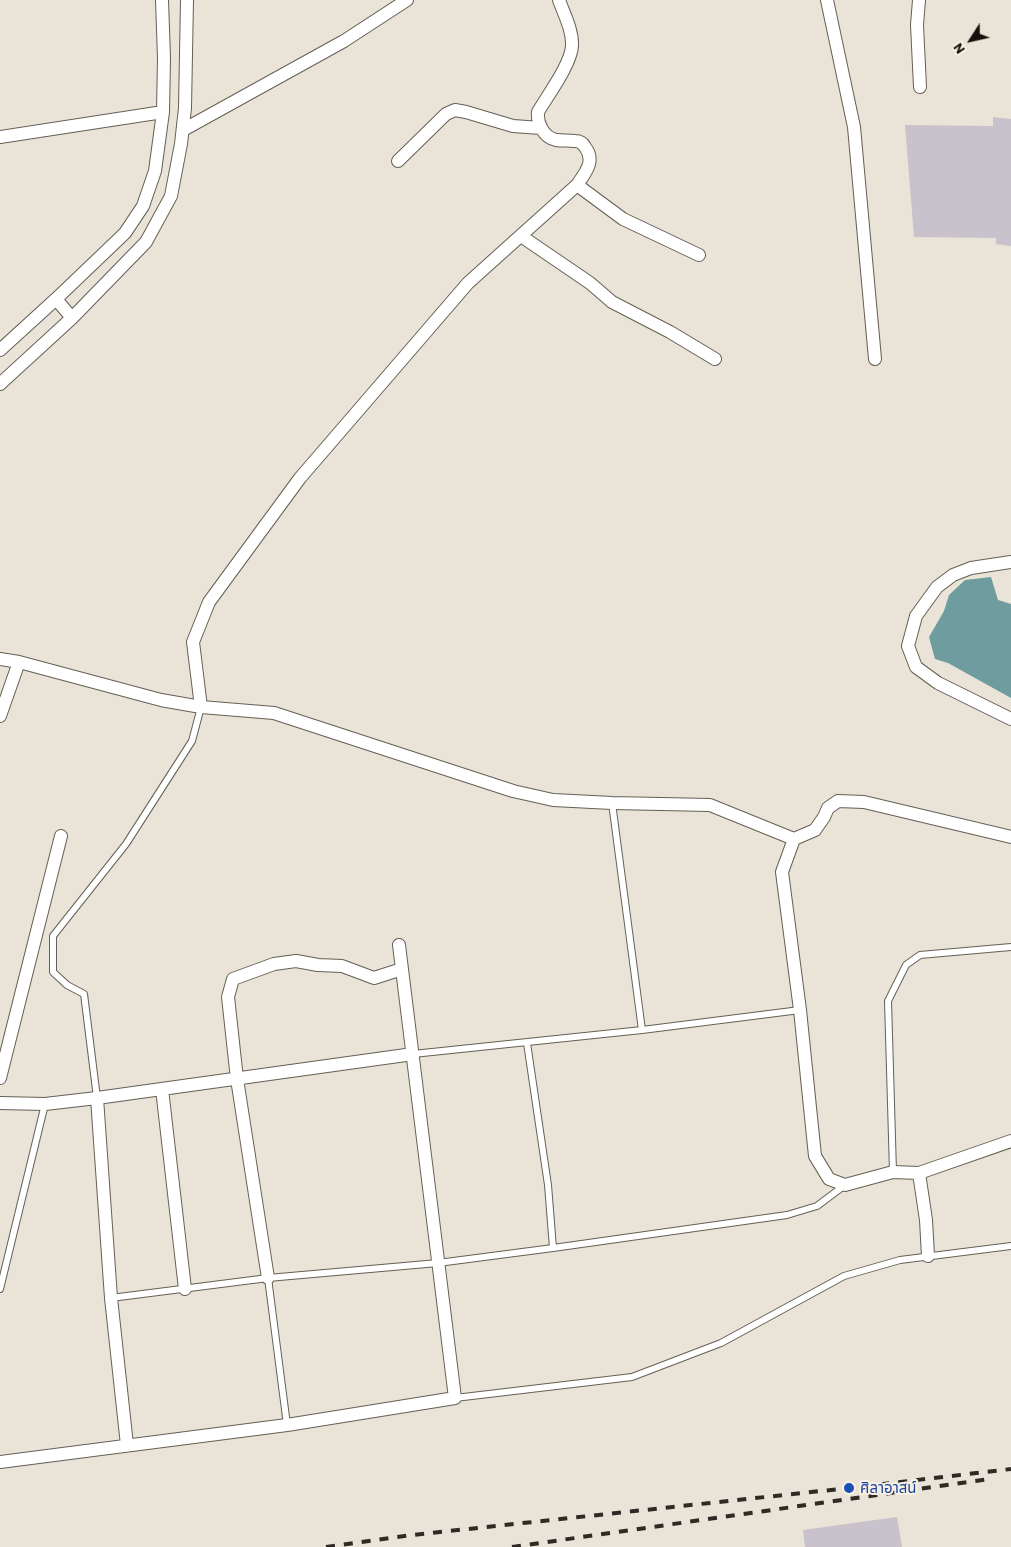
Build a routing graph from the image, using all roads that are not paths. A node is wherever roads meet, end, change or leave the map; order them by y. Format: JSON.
{"nodes":[{"id":1,"x":162,"y":0,"type":"edge"},
{"id":2,"x":187,"y":0,"type":"edge"},
{"id":3,"x":407,"y":0,"type":"edge"},
{"id":4,"x":559,"y":0,"type":"edge"},
{"id":5,"x":827,"y":0,"type":"edge"},
{"id":6,"x":919,"y":0,"type":"edge"},
{"id":7,"x":920,"y":86,"type":"dead end"},
{"id":8,"x":163,"y":112,"type":"junction"},
{"id":9,"x":541,"y":128,"type":"junction"},
{"id":10,"x":183,"y":130,"type":"junction"},
{"id":11,"x":0,"y":136,"type":"edge"},
{"id":12,"x":398,"y":161,"type":"dead end"},
{"id":13,"x":577,"y":185,"type":"junction"},
{"id":14,"x":521,"y":236,"type":"junction"},
{"id":15,"x":699,"y":255,"type":"dead end"},
{"id":16,"x":56,"y":300,"type":"junction"},
{"id":17,"x":72,"y":318,"type":"junction"},
{"id":18,"x":0,"y":350,"type":"edge"},
{"id":19,"x":715,"y":359,"type":"dead end"},
{"id":20,"x":875,"y":359,"type":"dead end"},
{"id":21,"x":0,"y":384,"type":"edge"},
{"id":22,"x":1011,"y":562,"type":"edge"},
{"id":23,"x":0,"y":659,"type":"edge"},
{"id":24,"x":20,"y":662,"type":"junction"},
{"id":25,"x":201,"y":707,"type":"junction"},
{"id":26,"x":0,"y":716,"type":"edge"},
{"id":27,"x":1011,"y":719,"type":"edge"},
{"id":28,"x":612,"y":803,"type":"junction"},
{"id":29,"x":61,"y":836,"type":"dead end"},
{"id":30,"x":1011,"y":837,"type":"edge"},
{"id":31,"x":794,"y":839,"type":"junction"},
{"id":32,"x":399,"y":945,"type":"dead end"},
{"id":33,"x":1011,"y":947,"type":"edge"},
{"id":34,"x":402,"y":968,"type":"junction"},
{"id":35,"x":800,"y":1010,"type":"junction"},
{"id":36,"x":642,"y":1030,"type":"junction"},
{"id":37,"x":527,"y":1043,"type":"junction"},
{"id":38,"x":413,"y":1054,"type":"junction"},
{"id":39,"x":0,"y":1078,"type":"edge"},
{"id":40,"x":237,"y":1079,"type":"junction"},
{"id":41,"x":162,"y":1089,"type":"junction"},
{"id":42,"x":96,"y":1098,"type":"junction"},
{"id":43,"x":0,"y":1103,"type":"edge"},
{"id":44,"x":45,"y":1104,"type":"junction"},
{"id":45,"x":1011,"y":1141,"type":"edge"},
{"id":46,"x":893,"y":1172,"type":"junction"},
{"id":47,"x":919,"y":1173,"type":"junction"},
{"id":48,"x":845,"y":1185,"type":"junction"},
{"id":49,"x":1011,"y":1246,"type":"edge"},
{"id":50,"x":553,"y":1248,"type":"junction"},
{"id":51,"x":928,"y":1256,"type":"junction"},
{"id":52,"x":438,"y":1263,"type":"junction"},
{"id":53,"x":268,"y":1278,"type":"junction"},
{"id":54,"x":0,"y":1289,"type":"edge"},
{"id":55,"x":185,"y":1289,"type":"junction"},
{"id":56,"x":111,"y":1298,"type":"junction"},
{"id":57,"x":455,"y":1398,"type":"junction"},
{"id":58,"x":287,"y":1425,"type":"junction"},
{"id":59,"x":127,"y":1445,"type":"junction"},
{"id":60,"x":0,"y":1462,"type":"edge"}],
"edges":[{"from":1,"to":8,"type":"street"},
{"from":2,"to":10,"type":"street"},
{"from":3,"to":10,"type":"street"},
{"from":4,"to":9,"type":"street"},
{"from":5,"to":20,"type":"street"},
{"from":6,"to":7,"type":"street"},
{"from":8,"to":11,"type":"street"},
{"from":8,"to":16,"type":"street"},
{"from":9,"to":12,"type":"street"},
{"from":9,"to":13,"type":"street"},
{"from":10,"to":17,"type":"street"},
{"from":13,"to":14,"type":"street"},
{"from":13,"to":15,"type":"street"},
{"from":14,"to":19,"type":"street"},
{"from":14,"to":25,"type":"street"},
{"from":16,"to":17,"type":"street"},
{"from":16,"to":18,"type":"street"},
{"from":17,"to":21,"type":"street"},
{"from":22,"to":27,"type":"street"},
{"from":23,"to":24,"type":"street"},
{"from":24,"to":25,"type":"street"},
{"from":24,"to":26,"type":"street"},
{"from":25,"to":28,"type":"street"},
{"from":25,"to":42,"type":"lane"},
{"from":28,"to":31,"type":"street"},
{"from":28,"to":36,"type":"lane"},
{"from":29,"to":39,"type":"street"},
{"from":30,"to":31,"type":"street"},
{"from":31,"to":35,"type":"street"},
{"from":32,"to":34,"type":"street"},
{"from":33,"to":46,"type":"lane"},
{"from":34,"to":38,"type":"street"},
{"from":34,"to":40,"type":"street"},
{"from":35,"to":36,"type":"lane"},
{"from":35,"to":48,"type":"street"},
{"from":36,"to":37,"type":"lane"},
{"from":37,"to":38,"type":"lane"},
{"from":37,"to":50,"type":"lane"},
{"from":38,"to":40,"type":"street"},
{"from":38,"to":52,"type":"street"},
{"from":40,"to":41,"type":"street"},
{"from":40,"to":53,"type":"street"},
{"from":41,"to":42,"type":"street"},
{"from":41,"to":55,"type":"street"},
{"from":42,"to":44,"type":"street"},
{"from":42,"to":56,"type":"street"},
{"from":43,"to":44,"type":"street"},
{"from":44,"to":54,"type":"lane"},
{"from":45,"to":47,"type":"street"},
{"from":46,"to":47,"type":"street"},
{"from":46,"to":48,"type":"street"},
{"from":47,"to":51,"type":"street"},
{"from":48,"to":50,"type":"lane"},
{"from":49,"to":51,"type":"lane"},
{"from":50,"to":52,"type":"lane"},
{"from":51,"to":57,"type":"lane"},
{"from":52,"to":53,"type":"lane"},
{"from":52,"to":57,"type":"street"},
{"from":53,"to":55,"type":"lane"},
{"from":53,"to":58,"type":"lane"},
{"from":55,"to":56,"type":"lane"},
{"from":56,"to":59,"type":"street"},
{"from":57,"to":58,"type":"street"},
{"from":58,"to":59,"type":"street"},
{"from":59,"to":60,"type":"street"}]}
